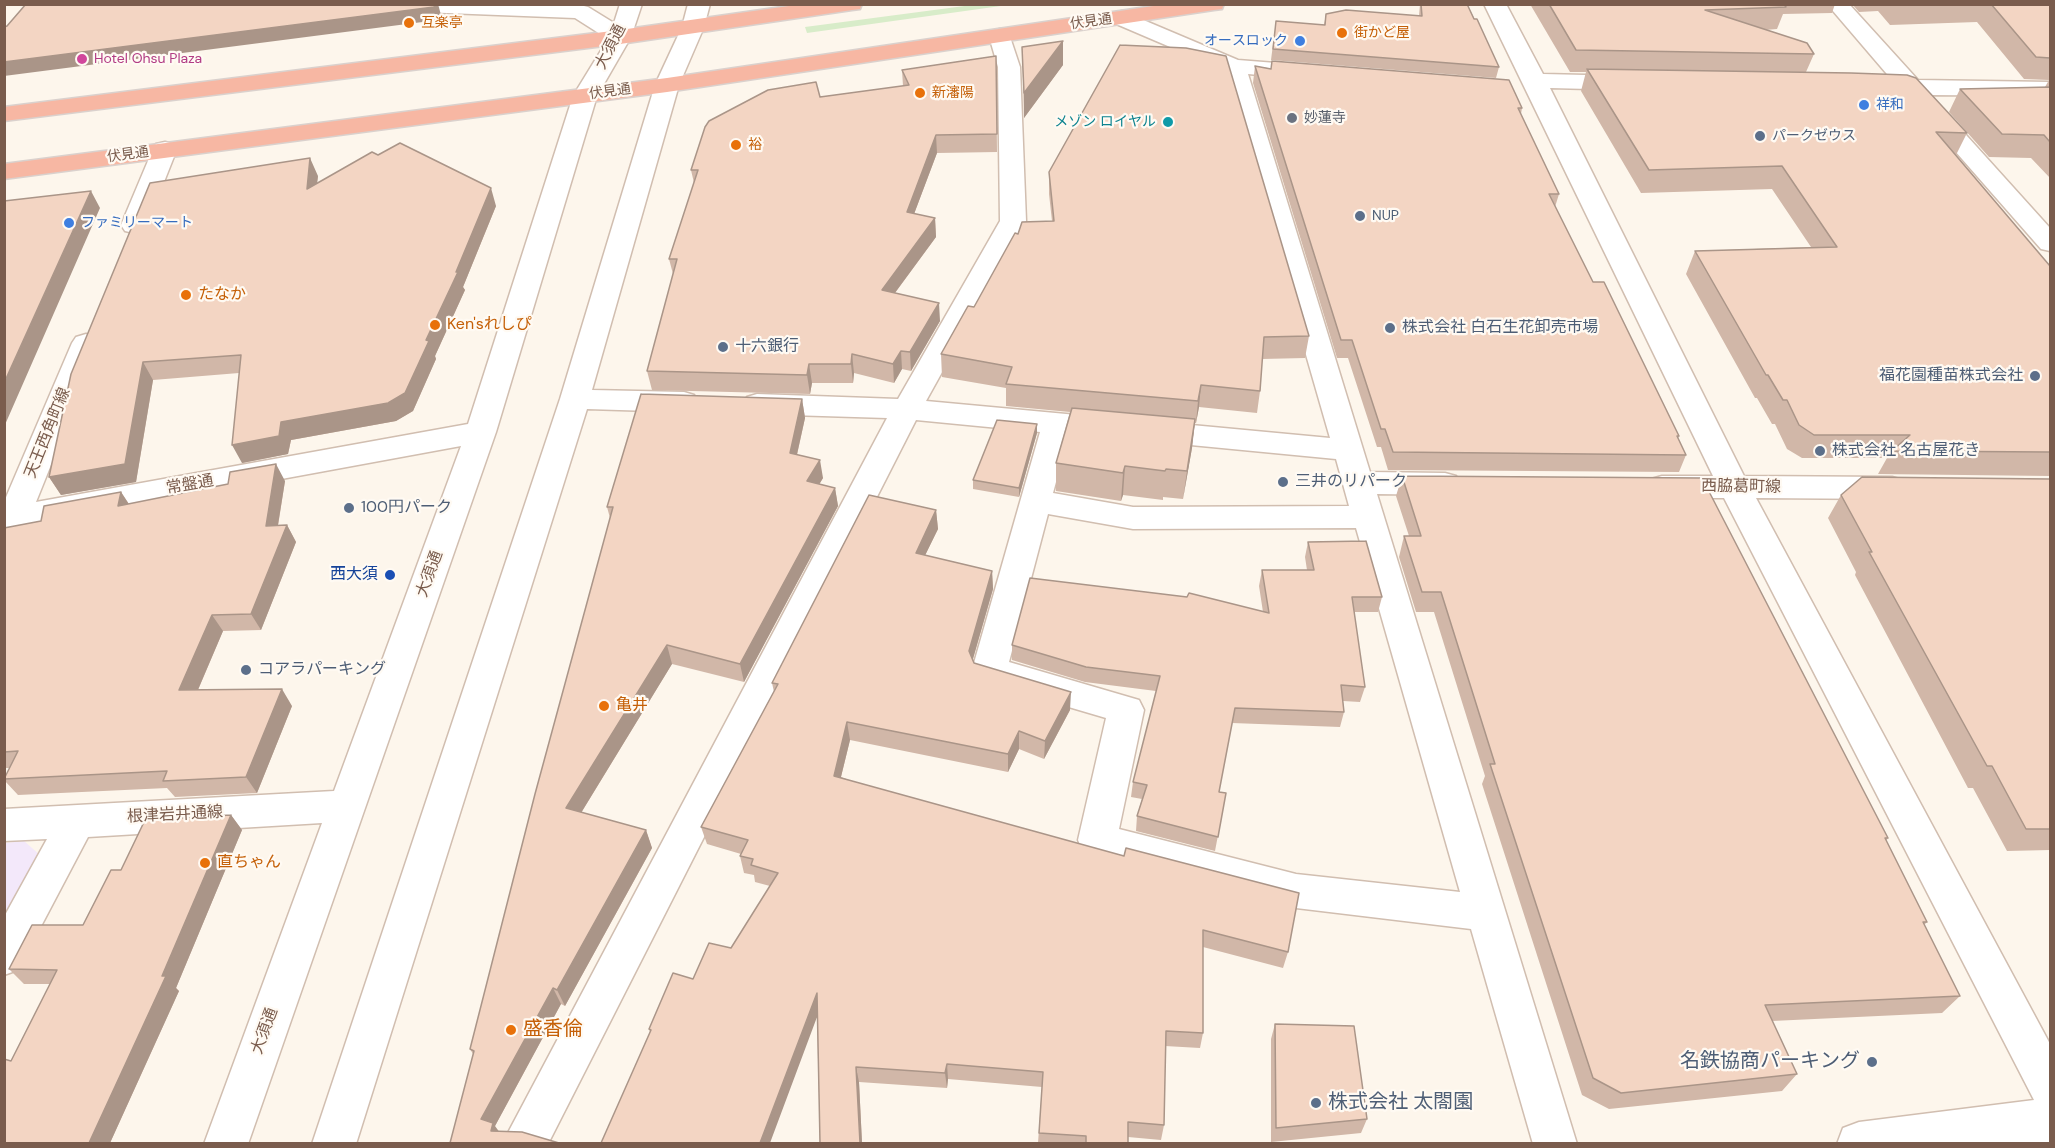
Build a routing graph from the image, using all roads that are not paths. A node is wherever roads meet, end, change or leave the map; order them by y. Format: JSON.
{"nodes":[{"id":1,"x":370,"y":4,"type":"edge"},
{"id":2,"x":631,"y":4,"type":"edge"},
{"id":3,"x":699,"y":4,"type":"edge"},
{"id":4,"x":852,"y":4,"type":"edge"},
{"id":5,"x":1214,"y":4,"type":"edge"},
{"id":6,"x":1495,"y":4,"type":"edge"},
{"id":7,"x":1837,"y":4,"type":"edge"},
{"id":8,"x":1122,"y":18,"type":"junction"},
{"id":9,"x":693,"y":27,"type":"junction"},
{"id":10,"x":1000,"y":36,"type":"junction"},
{"id":11,"x":620,"y":37,"type":"junction"},
{"id":12,"x":1234,"y":66,"type":"junction"},
{"id":13,"x":1341,"y":75,"type":"edge"},
{"id":14,"x":1648,"y":83,"type":"edge"},
{"id":15,"x":667,"y":84,"type":"junction"},
{"id":16,"x":1855,"y":86,"type":"edge"},
{"id":17,"x":1530,"y":87,"type":"junction"},
{"id":18,"x":1913,"y":87,"type":"junction"},
{"id":19,"x":2050,"y":89,"type":"edge"},
{"id":20,"x":585,"y":96,"type":"junction"},
{"id":21,"x":4,"y":114,"type":"edge"},
{"id":22,"x":165,"y":149,"type":"junction"},
{"id":23,"x":4,"y":172,"type":"edge"},
{"id":24,"x":2050,"y":243,"type":"edge"},
{"id":25,"x":123,"y":252,"type":"edge"},
{"id":26,"x":96,"y":318,"type":"edge"},
{"id":27,"x":575,"y":399,"type":"junction"},
{"id":28,"x":907,"y":409,"type":"junction"},
{"id":29,"x":1057,"y":423,"type":"junction"},
{"id":30,"x":481,"y":432,"type":"junction"},
{"id":31,"x":1350,"y":450,"type":"junction"},
{"id":32,"x":1360,"y":483,"type":"junction"},
{"id":33,"x":1477,"y":484,"type":"edge"},
{"id":34,"x":1629,"y":486,"type":"edge"},
{"id":35,"x":1734,"y":488,"type":"junction"},
{"id":36,"x":1922,"y":489,"type":"edge"},
{"id":37,"x":1035,"y":501,"type":"junction"},
{"id":38,"x":1370,"y":517,"type":"junction"},
{"id":39,"x":9,"y":518,"type":"edge"},
{"id":40,"x":345,"y":806,"type":"junction"},
{"id":41,"x":77,"y":820,"type":"junction"},
{"id":42,"x":4,"y":825,"type":"edge"},
{"id":43,"x":1488,"y":913,"type":"junction"},
{"id":44,"x":4,"y":957,"type":"edge"},
{"id":45,"x":2050,"y":1086,"type":"edge"},
{"id":46,"x":2050,"y":1119,"type":"edge"},
{"id":47,"x":225,"y":1143,"type":"edge"},
{"id":48,"x":334,"y":1143,"type":"edge"},
{"id":49,"x":525,"y":1143,"type":"edge"},
{"id":50,"x":1555,"y":1143,"type":"edge"},
{"id":51,"x":1859,"y":1143,"type":"edge"}],
"edges":[{"from":1,"to":11,"type":"street"},
{"from":2,"to":11,"type":"street","name":"大須通"},
{"from":3,"to":9,"type":"street"},
{"from":4,"to":9,"type":"highway"},
{"from":5,"to":8,"type":"highway","name":"伏見通"},
{"from":6,"to":17,"type":"street"},
{"from":7,"to":18,"type":"street"},
{"from":8,"to":10,"type":"highway","name":"伏見通"},
{"from":8,"to":12,"type":"street"},
{"from":9,"to":11,"type":"highway"},
{"from":9,"to":15,"type":"street"},
{"from":10,"to":15,"type":"highway","name":"伏見通"},
{"from":10,"to":28,"type":"street"},
{"from":11,"to":20,"type":"street","name":"大須通"},
{"from":11,"to":21,"type":"highway"},
{"from":12,"to":13,"type":"street"},
{"from":12,"to":31,"type":"street"},
{"from":14,"to":17,"type":"street"},
{"from":15,"to":20,"type":"highway","name":"伏見通"},
{"from":15,"to":27,"type":"street"},
{"from":16,"to":18,"type":"street"},
{"from":17,"to":35,"type":"street"},
{"from":18,"to":19,"type":"street"},
{"from":18,"to":24,"type":"street"},
{"from":20,"to":22,"type":"highway","name":"伏見通"},
{"from":20,"to":30,"type":"street","name":"大須通"},
{"from":22,"to":23,"type":"highway","name":"伏見通"},
{"from":22,"to":25,"type":"street"},
{"from":26,"to":39,"type":"street","name":"天王西角町線"},
{"from":27,"to":28,"type":"street"},
{"from":27,"to":48,"type":"street"},
{"from":28,"to":29,"type":"street"},
{"from":28,"to":49,"type":"street"},
{"from":29,"to":31,"type":"street"},
{"from":29,"to":37,"type":"street"},
{"from":30,"to":39,"type":"street","name":"常盤通"},
{"from":30,"to":40,"type":"street","name":"大須通"},
{"from":31,"to":32,"type":"street"},
{"from":32,"to":33,"type":"street"},
{"from":32,"to":38,"type":"street"},
{"from":34,"to":35,"type":"street","name":"西脇葛町線"},
{"from":35,"to":36,"type":"street","name":"西脇葛町線"},
{"from":35,"to":45,"type":"street"},
{"from":37,"to":38,"type":"street"},
{"from":37,"to":43,"type":"street"},
{"from":38,"to":43,"type":"street"},
{"from":40,"to":41,"type":"street","name":"根津岩井通線"},
{"from":40,"to":47,"type":"street","name":"大須通"},
{"from":41,"to":42,"type":"street","name":"根津岩井通線"},
{"from":41,"to":44,"type":"street"},
{"from":43,"to":50,"type":"street"},
{"from":46,"to":51,"type":"street"}]}
